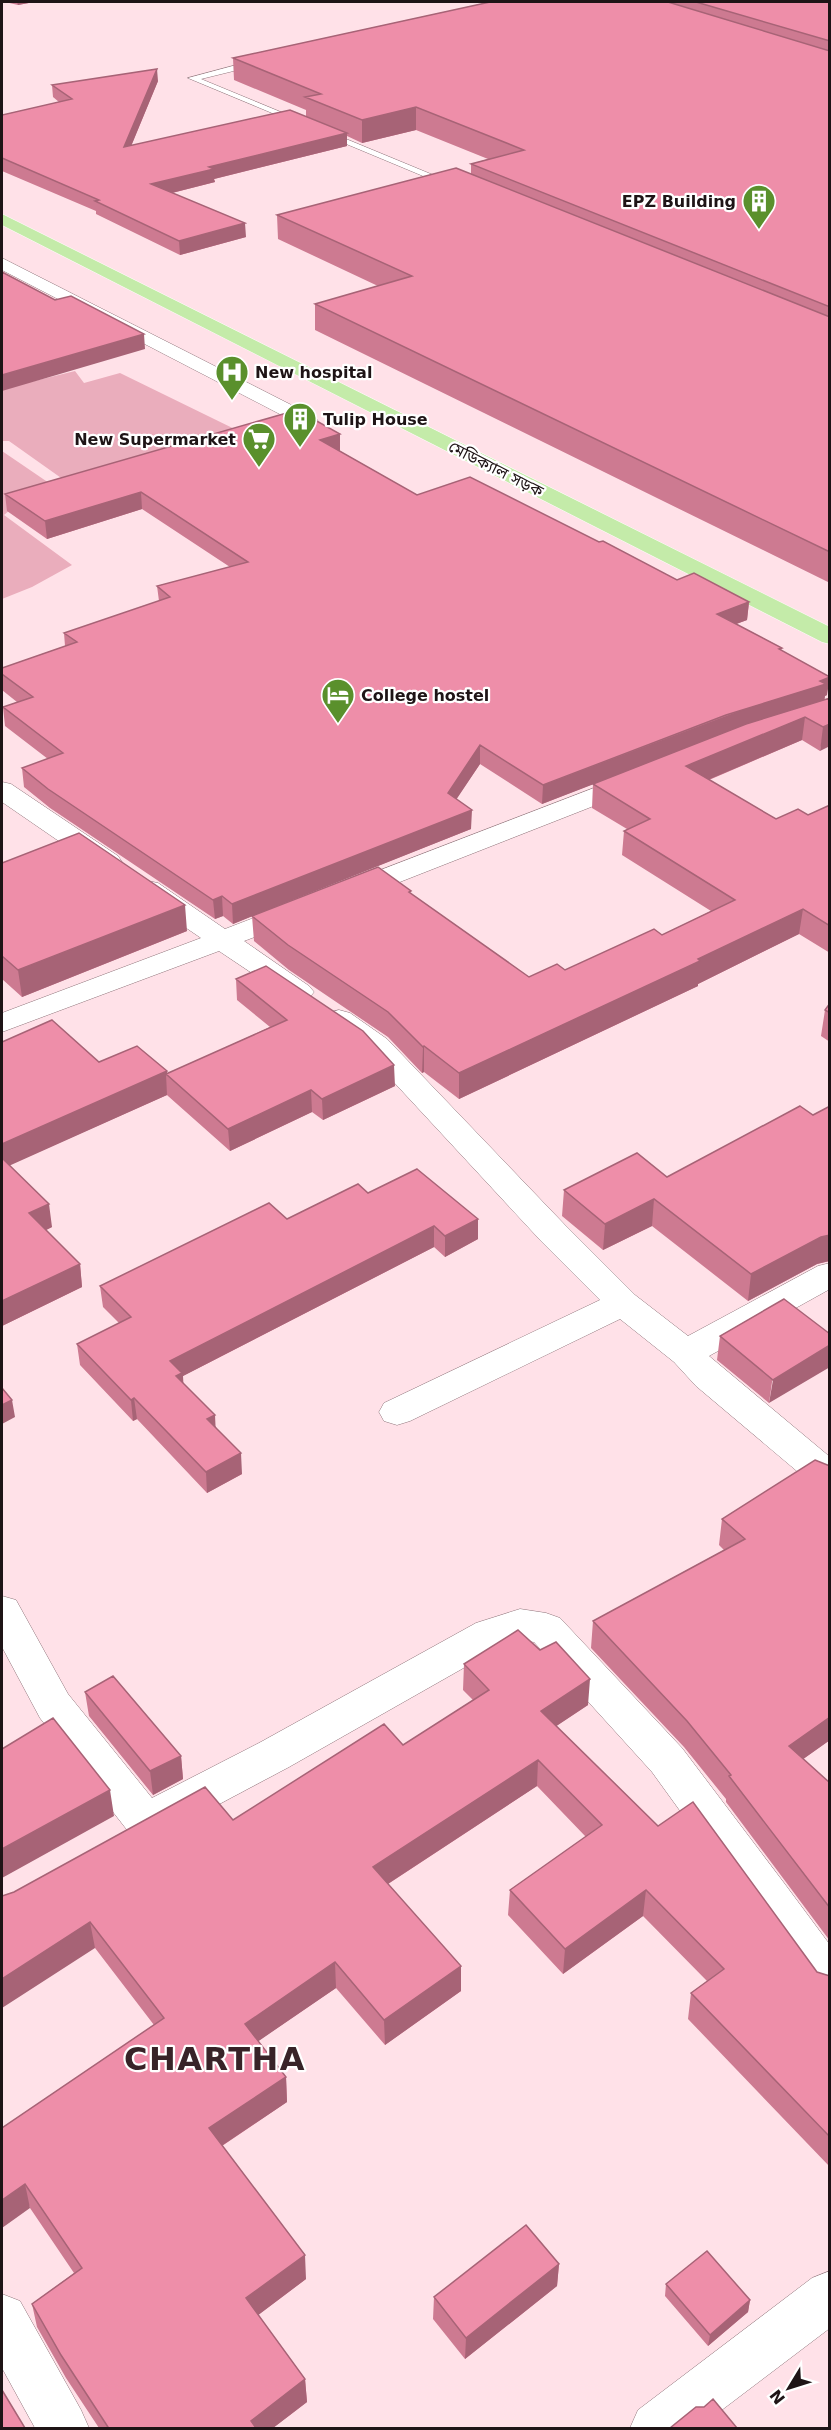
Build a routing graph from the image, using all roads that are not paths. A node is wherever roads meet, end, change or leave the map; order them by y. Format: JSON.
{"nodes":[{"id":1,"x":272,"y":59,"type":"edge"},
{"id":2,"x":456,"y":187,"type":"edge"},
{"id":3,"x":2,"y":219,"type":"edge"},
{"id":4,"x":2,"y":263,"type":"edge"},
{"id":5,"x":308,"y":421,"type":"edge"},
{"id":6,"x":830,"y":638,"type":"edge"},
{"id":7,"x":657,"y":772,"type":"edge"},
{"id":8,"x":2,"y":790,"type":"edge"},
{"id":9,"x":223,"y":940,"type":"junction"},
{"id":10,"x":2,"y":1023,"type":"edge"},
{"id":11,"x":830,"y":1274,"type":"edge"},
{"id":12,"x":622,"y":1303,"type":"junction"},
{"id":13,"x":686,"y":1353,"type":"junction"},
{"id":14,"x":397,"y":1412,"type":"dead end"},
{"id":15,"x":830,"y":1478,"type":"edge"},
{"id":16,"x":2,"y":1611,"type":"edge"},
{"id":17,"x":830,"y":1982,"type":"edge"},
{"id":18,"x":830,"y":2296,"type":"edge"},
{"id":19,"x":2,"y":2319,"type":"edge"},
{"id":20,"x":63,"y":2428,"type":"edge"},
{"id":21,"x":656,"y":2428,"type":"edge"}],
"edges":[{"from":1,"to":2,"type":"lane"},
{"from":3,"to":6,"type":"main road","name":"মেডিক্যাল সড়ক"},
{"from":4,"to":5,"type":"street"},
{"from":7,"to":9,"type":"street"},
{"from":8,"to":9,"type":"street"},
{"from":9,"to":10,"type":"street"},
{"from":9,"to":12,"type":"street"},
{"from":11,"to":13,"type":"street"},
{"from":12,"to":13,"type":"street"},
{"from":12,"to":14,"type":"street"},
{"from":13,"to":15,"type":"street"},
{"from":16,"to":17,"type":"street"},
{"from":18,"to":21,"type":"street"},
{"from":19,"to":20,"type":"street"}]}
